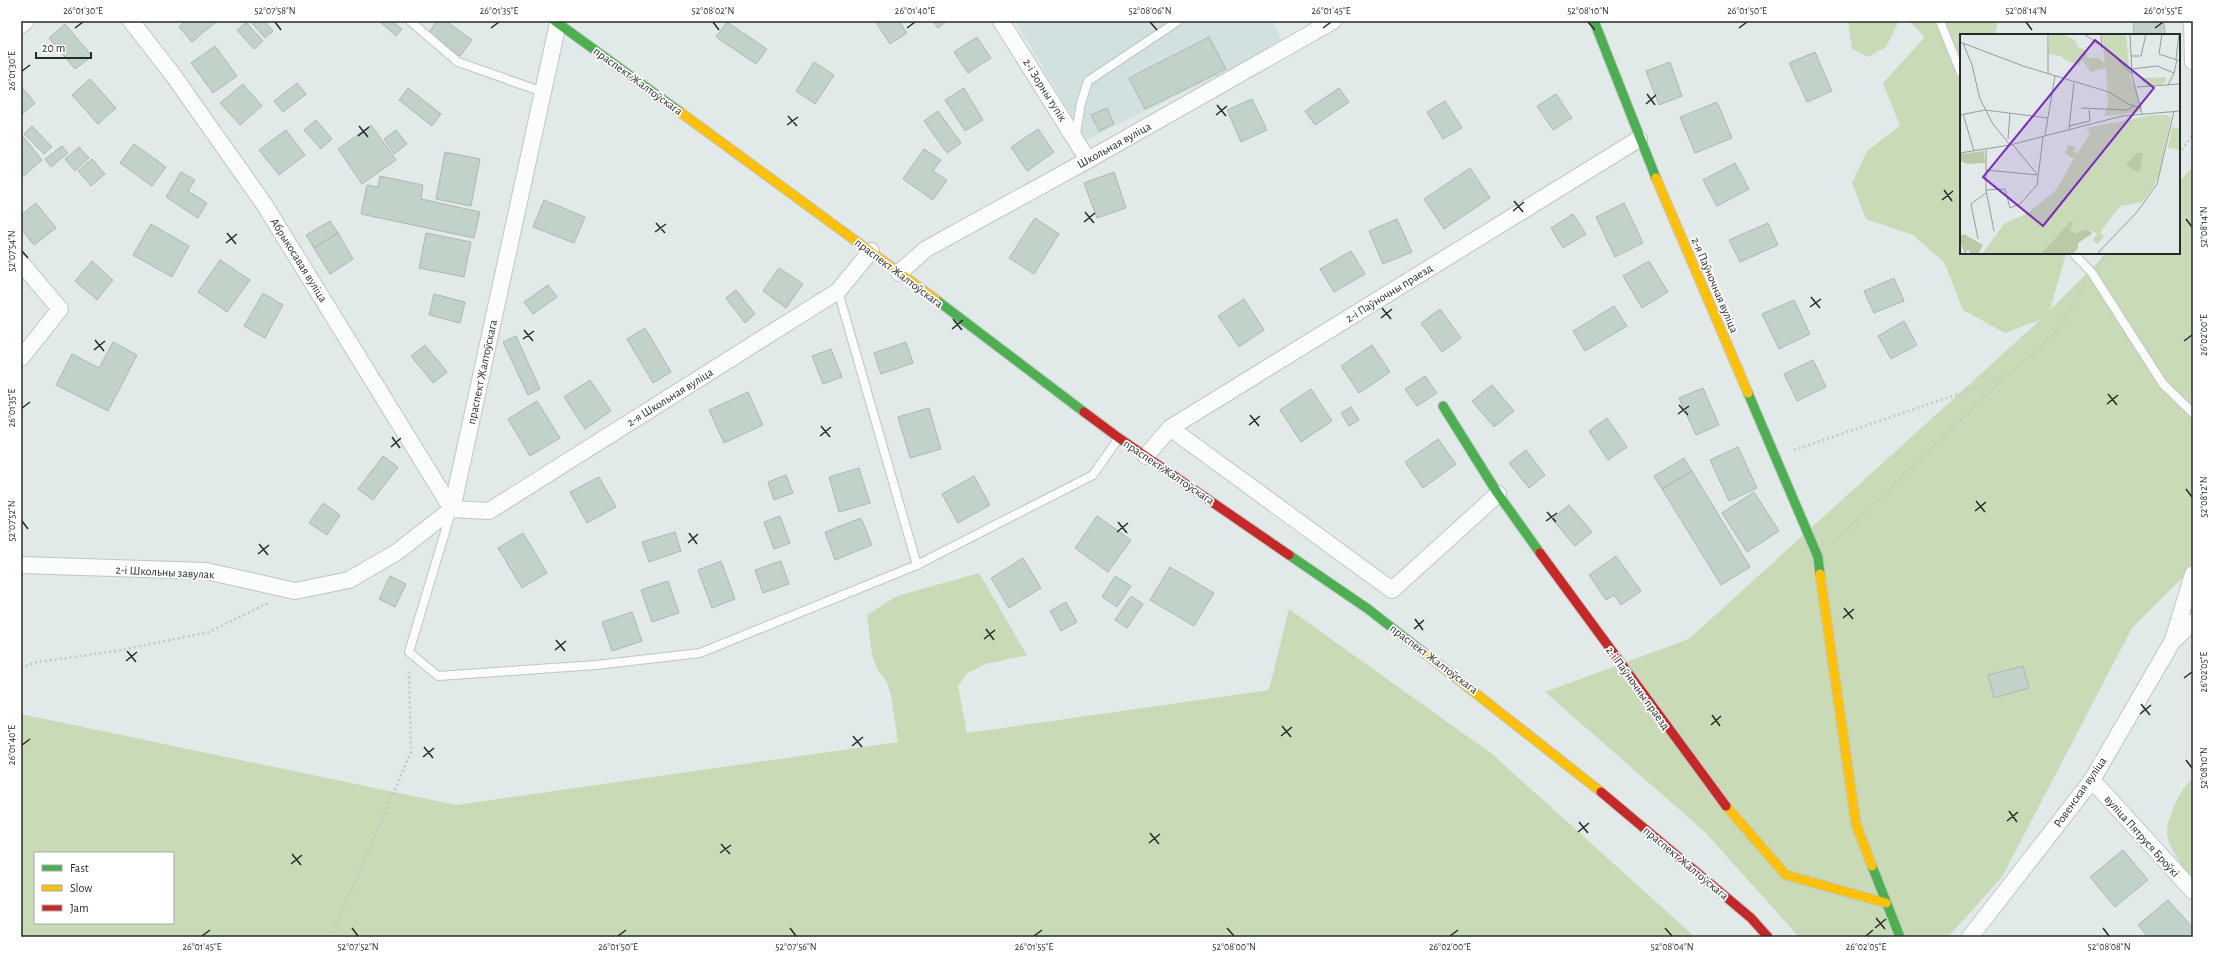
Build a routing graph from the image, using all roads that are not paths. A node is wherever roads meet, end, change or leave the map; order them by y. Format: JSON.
{"nodes":[{"id":1,"x":26,"y":21,"type":"edge"},
{"id":2,"x":131,"y":21,"type":"edge"},
{"id":3,"x":410,"y":21,"type":"edge"},
{"id":4,"x":1002,"y":21,"type":"edge"},
{"id":5,"x":1178,"y":21,"type":"edge"},
{"id":6,"x":1333,"y":21,"type":"edge"},
{"id":7,"x":1594,"y":21,"type":"edge"},
{"id":8,"x":1940,"y":21,"type":"edge"},
{"id":9,"x":2192,"y":21,"type":"edge"},
{"id":10,"x":556,"y":22,"type":"edge"},
{"id":11,"x":21,"y":25,"type":"edge"},
{"id":12,"x":2193,"y":62,"type":"edge"},
{"id":13,"x":1960,"y":70,"type":"edge"},
{"id":14,"x":543,"y":92,"type":"junction"},
{"id":15,"x":1639,"y":139,"type":"junction"},
{"id":16,"x":1075,"y":140,"type":"junction"},
{"id":17,"x":1088,"y":160,"type":"junction"},
{"id":18,"x":871,"y":251,"type":"junction"},
{"id":19,"x":2074,"y":254,"type":"edge"},
{"id":20,"x":21,"y":262,"type":"edge"},
{"id":21,"x":899,"y":273,"type":"junction"},
{"id":22,"x":838,"y":291,"type":"junction"},
{"id":23,"x":21,"y":358,"type":"edge"},
{"id":24,"x":1443,"y":406,"type":"dead end"},
{"id":25,"x":2193,"y":413,"type":"edge"},
{"id":26,"x":1170,"y":428,"type":"junction"},
{"id":27,"x":1119,"y":438,"type":"junction"},
{"id":28,"x":1146,"y":456,"type":"junction"},
{"id":29,"x":1498,"y":494,"type":"junction"},
{"id":30,"x":452,"y":509,"type":"junction"},
{"id":31,"x":21,"y":565,"type":"edge"},
{"id":32,"x":917,"y":565,"type":"junction"},
{"id":33,"x":2193,"y":574,"type":"edge"},
{"id":34,"x":2193,"y":622,"type":"edge"},
{"id":35,"x":2172,"y":642,"type":"junction"},
{"id":36,"x":2092,"y":780,"type":"junction"},
{"id":37,"x":2193,"y":891,"type":"edge"},
{"id":38,"x":1886,"y":903,"type":"junction"},
{"id":39,"x":1768,"y":937,"type":"edge"},
{"id":40,"x":1900,"y":937,"type":"edge"},
{"id":41,"x":1970,"y":937,"type":"edge"}],
"edges":[{"from":1,"to":11,"type":"street"},
{"from":2,"to":30,"type":"street","name":"Абрыкосавая вуліца"},
{"from":3,"to":14,"type":"lane"},
{"from":4,"to":16,"type":"street","name":"2-і Зорны тупік"},
{"from":5,"to":16,"type":"lane"},
{"from":6,"to":17,"type":"street","name":"Школьная вуліца"},
{"from":7,"to":15,"type":"street","name":"2-я Паўночная вуліца"},
{"from":8,"to":13,"type":"lane"},
{"from":9,"to":12,"type":"street"},
{"from":10,"to":14,"type":"street","name":"праспект Жалтоўскага"},
{"from":10,"to":18,"type":"street","name":"праспект Жалтоўскага"},
{"from":14,"to":30,"type":"street","name":"праспект Жалтоўскага"},
{"from":15,"to":26,"type":"street","name":"2-і Паўночны праезд"},
{"from":15,"to":38,"type":"street","name":"2-я Паўночная вуліца"},
{"from":16,"to":17,"type":"street","name":"2-і Зорны тупік"},
{"from":17,"to":21,"type":"street","name":"Школьная вуліца"},
{"from":18,"to":21,"type":"street","name":"праспект Жалтоўскага"},
{"from":18,"to":22,"type":"street","name":"2-я Школьная вуліца"},
{"from":19,"to":25,"type":"lane"},
{"from":20,"to":23,"type":"street"},
{"from":21,"to":27,"type":"street","name":"праспект Жалтоўскага"},
{"from":22,"to":30,"type":"street","name":"2-я Школьная вуліца"},
{"from":22,"to":32,"type":"lane"},
{"from":24,"to":29,"type":"street","name":"2-і Паўночны праезд"},
{"from":26,"to":28,"type":"street","name":"2-і Паўночны праезд"},
{"from":26,"to":29,"type":"street"},
{"from":27,"to":28,"type":"street","name":"праспект Жалтоўскага"},
{"from":27,"to":32,"type":"lane"},
{"from":28,"to":39,"type":"street","name":"праспект Жалтоўскага"},
{"from":29,"to":38,"type":"street","name":"2-і Паўночны праезд"},
{"from":30,"to":31,"type":"street","name":"2-і Школьны завулак"},
{"from":30,"to":32,"type":"lane"},
{"from":33,"to":35,"type":"street"},
{"from":34,"to":35,"type":"street","name":"Ровенская вуліца"},
{"from":35,"to":36,"type":"street","name":"Ровенская вуліца"},
{"from":36,"to":37,"type":"street","name":"вуліца Пятруся Броўкі"},
{"from":36,"to":41,"type":"street","name":"Ровенская вуліца"},
{"from":38,"to":40,"type":"street","name":"2-я Паўночная вуліца"}]}
